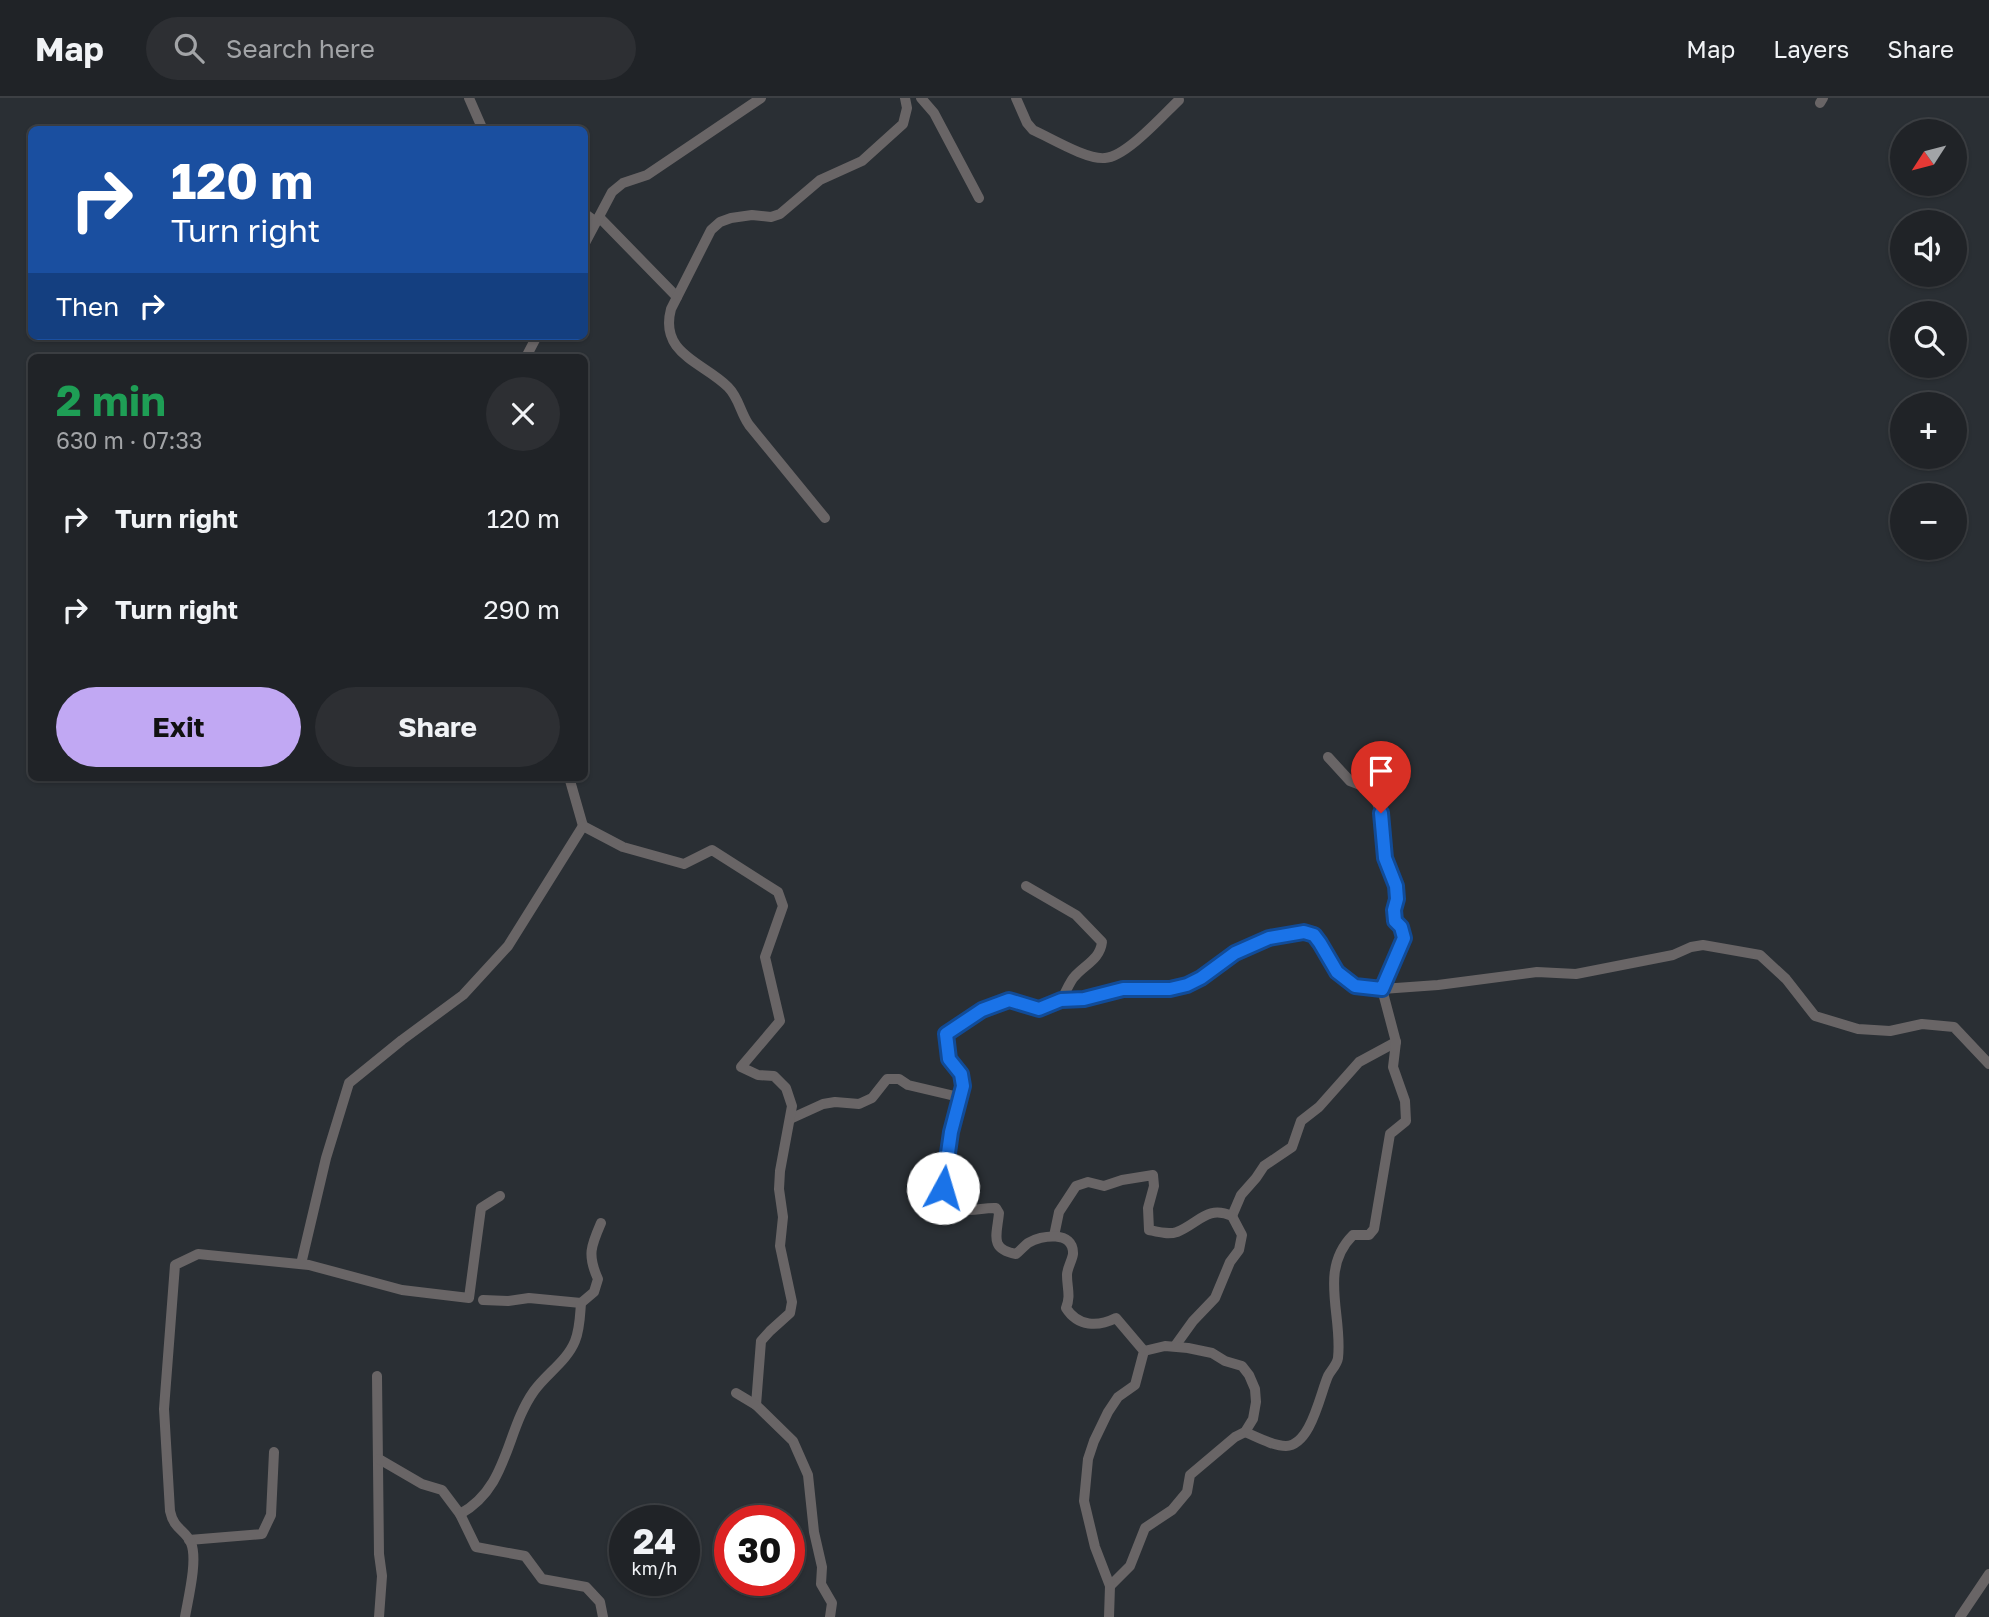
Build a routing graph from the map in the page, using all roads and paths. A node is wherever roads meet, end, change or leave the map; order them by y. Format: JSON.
{"nodes":[{"id":1,"x":469,"y":98,"type":"edge"},
{"id":2,"x":761,"y":98,"type":"edge"},
{"id":3,"x":905,"y":98,"type":"edge"},
{"id":4,"x":921,"y":98,"type":"edge"},
{"id":5,"x":1016,"y":98,"type":"edge"},
{"id":6,"x":1179,"y":100,"type":"dead end"},
{"id":7,"x":481,"y":126,"type":"edge"},
{"id":8,"x":979,"y":198,"type":"dead end"},
{"id":9,"x":588,"y":215,"type":"edge"},
{"id":10,"x":598,"y":220,"type":"junction"},
{"id":11,"x":588,"y":238,"type":"edge"},
{"id":12,"x":677,"y":297,"type":"junction"},
{"id":13,"x":825,"y":518,"type":"dead end"},
{"id":14,"x":1328,"y":757,"type":"dead end"},
{"id":15,"x":570,"y":781,"type":"edge"},
{"id":16,"x":583,"y":827,"type":"junction"},
{"id":17,"x":1027,"y":886,"type":"dead end"},
{"id":18,"x":1382,"y":989,"type":"junction"},
{"id":19,"x":1061,"y":1000,"type":"junction"},
{"id":20,"x":1396,"y":1042,"type":"junction"},
{"id":21,"x":1989,"y":1064,"type":"edge"},
{"id":22,"x":959,"y":1097,"type":"junction"},
{"id":23,"x":790,"y":1119,"type":"junction"},
{"id":24,"x":500,"y":1196,"type":"dead end"},
{"id":25,"x":1232,"y":1216,"type":"junction"},
{"id":26,"x":601,"y":1223,"type":"dead end"},
{"id":27,"x":1054,"y":1236,"type":"junction"},
{"id":28,"x":301,"y":1264,"type":"junction"},
{"id":29,"x":483,"y":1300,"type":"dead end"},
{"id":30,"x":581,"y":1303,"type":"junction"},
{"id":31,"x":1175,"y":1346,"type":"junction"},
{"id":32,"x":1144,"y":1350,"type":"junction"},
{"id":33,"x":377,"y":1377,"type":"dead end"},
{"id":34,"x":736,"y":1393,"type":"dead end"},
{"id":35,"x":756,"y":1405,"type":"junction"},
{"id":36,"x":1245,"y":1432,"type":"junction"},
{"id":37,"x":274,"y":1452,"type":"dead end"},
{"id":38,"x":379,"y":1459,"type":"junction"},
{"id":39,"x":460,"y":1514,"type":"junction"},
{"id":40,"x":189,"y":1540,"type":"junction"},
{"id":41,"x":1989,"y":1574,"type":"edge"},
{"id":42,"x":1110,"y":1586,"type":"junction"},
{"id":43,"x":185,"y":1617,"type":"edge"},
{"id":44,"x":379,"y":1617,"type":"edge"},
{"id":45,"x":603,"y":1617,"type":"edge"},
{"id":46,"x":830,"y":1617,"type":"edge"},
{"id":47,"x":1109,"y":1617,"type":"edge"},
{"id":48,"x":1960,"y":1617,"type":"edge"}],
"edges":[{"from":1,"to":7,"type":"street"},
{"from":2,"to":10,"type":"street"},
{"from":3,"to":12,"type":"street"},
{"from":4,"to":8,"type":"street"},
{"from":5,"to":6,"type":"street"},
{"from":9,"to":10,"type":"street"},
{"from":10,"to":11,"type":"street"},
{"from":10,"to":12,"type":"street"},
{"from":12,"to":13,"type":"street"},
{"from":14,"to":18,"type":"street"},
{"from":15,"to":16,"type":"street"},
{"from":16,"to":23,"type":"street"},
{"from":16,"to":28,"type":"street"},
{"from":17,"to":19,"type":"street"},
{"from":18,"to":19,"type":"street"},
{"from":18,"to":20,"type":"street"},
{"from":18,"to":21,"type":"street"},
{"from":19,"to":22,"type":"street"},
{"from":20,"to":25,"type":"street"},
{"from":20,"to":36,"type":"street"},
{"from":22,"to":23,"type":"street"},
{"from":22,"to":27,"type":"street"},
{"from":23,"to":35,"type":"street"},
{"from":24,"to":28,"type":"street"},
{"from":25,"to":27,"type":"street"},
{"from":25,"to":31,"type":"street"},
{"from":26,"to":30,"type":"street"},
{"from":27,"to":32,"type":"street"},
{"from":28,"to":40,"type":"street"},
{"from":29,"to":30,"type":"street"},
{"from":30,"to":39,"type":"street"},
{"from":31,"to":32,"type":"street"},
{"from":31,"to":36,"type":"street"},
{"from":32,"to":42,"type":"street"},
{"from":33,"to":38,"type":"street"},
{"from":34,"to":35,"type":"street"},
{"from":35,"to":46,"type":"street"},
{"from":36,"to":42,"type":"street"},
{"from":37,"to":40,"type":"street"},
{"from":38,"to":39,"type":"street"},
{"from":38,"to":44,"type":"street"},
{"from":39,"to":45,"type":"street"},
{"from":40,"to":43,"type":"street"},
{"from":41,"to":48,"type":"street"},
{"from":42,"to":47,"type":"street"}]}
